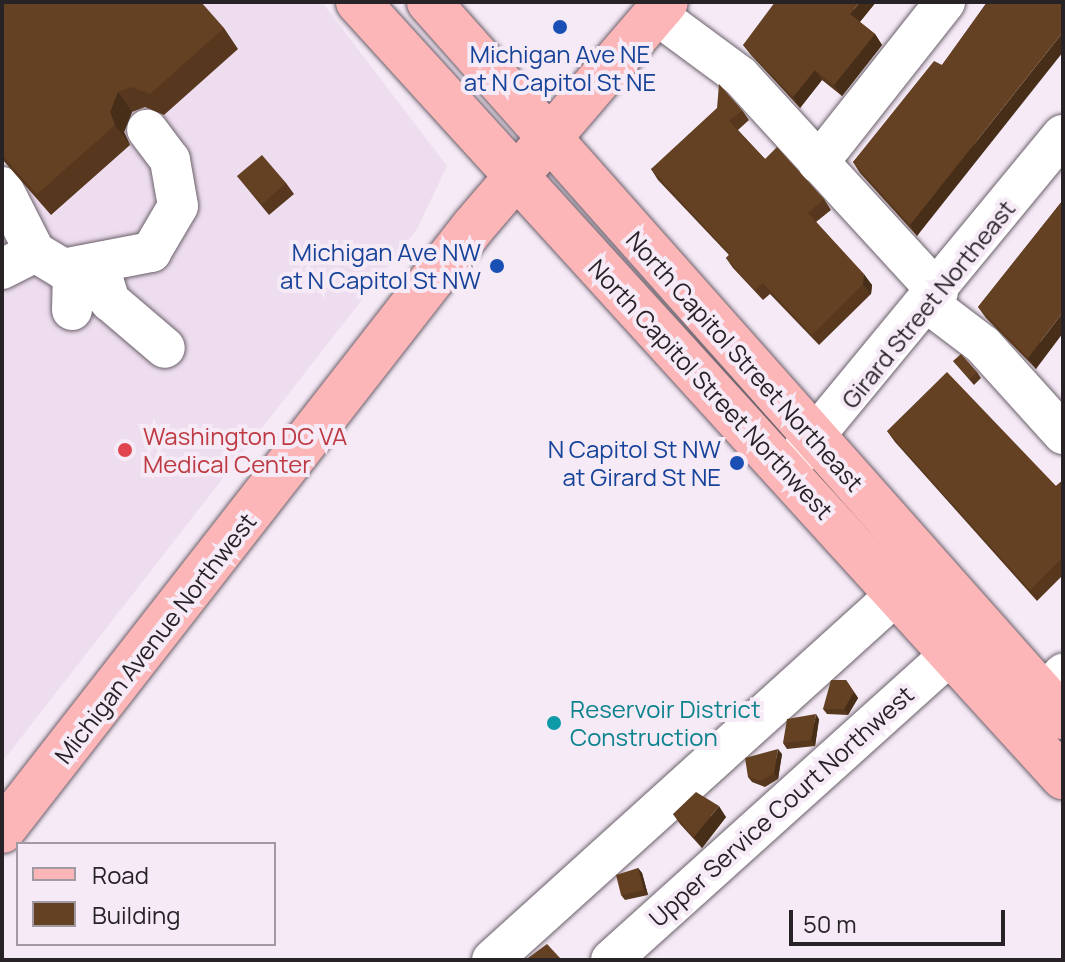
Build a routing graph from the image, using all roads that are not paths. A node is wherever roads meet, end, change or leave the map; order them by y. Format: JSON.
{"nodes":[{"id":1,"x":358,"y":2,"type":"edge"},
{"id":2,"x":429,"y":2,"type":"edge"},
{"id":3,"x":945,"y":2,"type":"edge"},
{"id":4,"x":661,"y":8,"type":"edge"},
{"id":5,"x":147,"y":130,"type":"dead end"},
{"id":6,"x":1063,"y":135,"type":"edge"},
{"id":7,"x":550,"y":141,"type":"junction"},
{"id":8,"x":818,"y":163,"type":"junction"},
{"id":9,"x":515,"y":180,"type":"junction"},
{"id":10,"x":2,"y":187,"type":"edge"},
{"id":11,"x":19,"y":260,"type":"edge"},
{"id":12,"x":86,"y":267,"type":"junction"},
{"id":13,"x":934,"y":298,"type":"junction"},
{"id":14,"x":72,"y":310,"type":"dead end"},
{"id":15,"x":165,"y":348,"type":"dead end"},
{"id":16,"x":1059,"y":420,"type":"edge"},
{"id":17,"x":802,"y":455,"type":"junction"},
{"id":18,"x":898,"y":593,"type":"junction"},
{"id":19,"x":952,"y":653,"type":"junction"},
{"id":20,"x":1047,"y":703,"type":"edge"},
{"id":21,"x":1063,"y":777,"type":"edge"},
{"id":22,"x":2,"y":831,"type":"edge"},
{"id":23,"x":631,"y":953,"type":"edge"},
{"id":24,"x":492,"y":960,"type":"edge"}],
"edges":[{"from":1,"to":9,"type":"main road","name":"North Capitol Street Northwest"},
{"from":2,"to":7,"type":"main road","name":"North Capitol Street Northeast"},
{"from":3,"to":8,"type":"street"},
{"from":4,"to":7,"type":"main road","name":"Michigan Avenue Northwest"},
{"from":4,"to":8,"type":"street"},
{"from":5,"to":12,"type":"street"},
{"from":6,"to":13,"type":"street","name":"Girard Street Northeast"},
{"from":7,"to":9,"type":"main road","name":"Michigan Avenue Northwest"},
{"from":7,"to":17,"type":"main road","name":"North Capitol Street Northeast"},
{"from":8,"to":13,"type":"street"},
{"from":9,"to":17,"type":"main road","name":"North Capitol Street Northwest"},
{"from":9,"to":22,"type":"main road","name":"Michigan Avenue Northwest"},
{"from":10,"to":11,"type":"street"},
{"from":11,"to":12,"type":"street"},
{"from":12,"to":14,"type":"street"},
{"from":12,"to":15,"type":"street"},
{"from":13,"to":16,"type":"street"},
{"from":13,"to":17,"type":"street","name":"Girard Street Northeast"},
{"from":17,"to":18,"type":"main road","name":"North Capitol Street Northwest"},
{"from":17,"to":20,"type":"main road","name":"North Capitol Street Northeast"},
{"from":18,"to":19,"type":"main road","name":"North Capitol Street Northwest"},
{"from":18,"to":24,"type":"street"},
{"from":19,"to":20,"type":"main road","name":"North Capitol Street Northwest"},
{"from":19,"to":23,"type":"street","name":"Upper Service Court Northwest"},
{"from":20,"to":21,"type":"main road","name":"North Capitol Street Northwest"}]}
